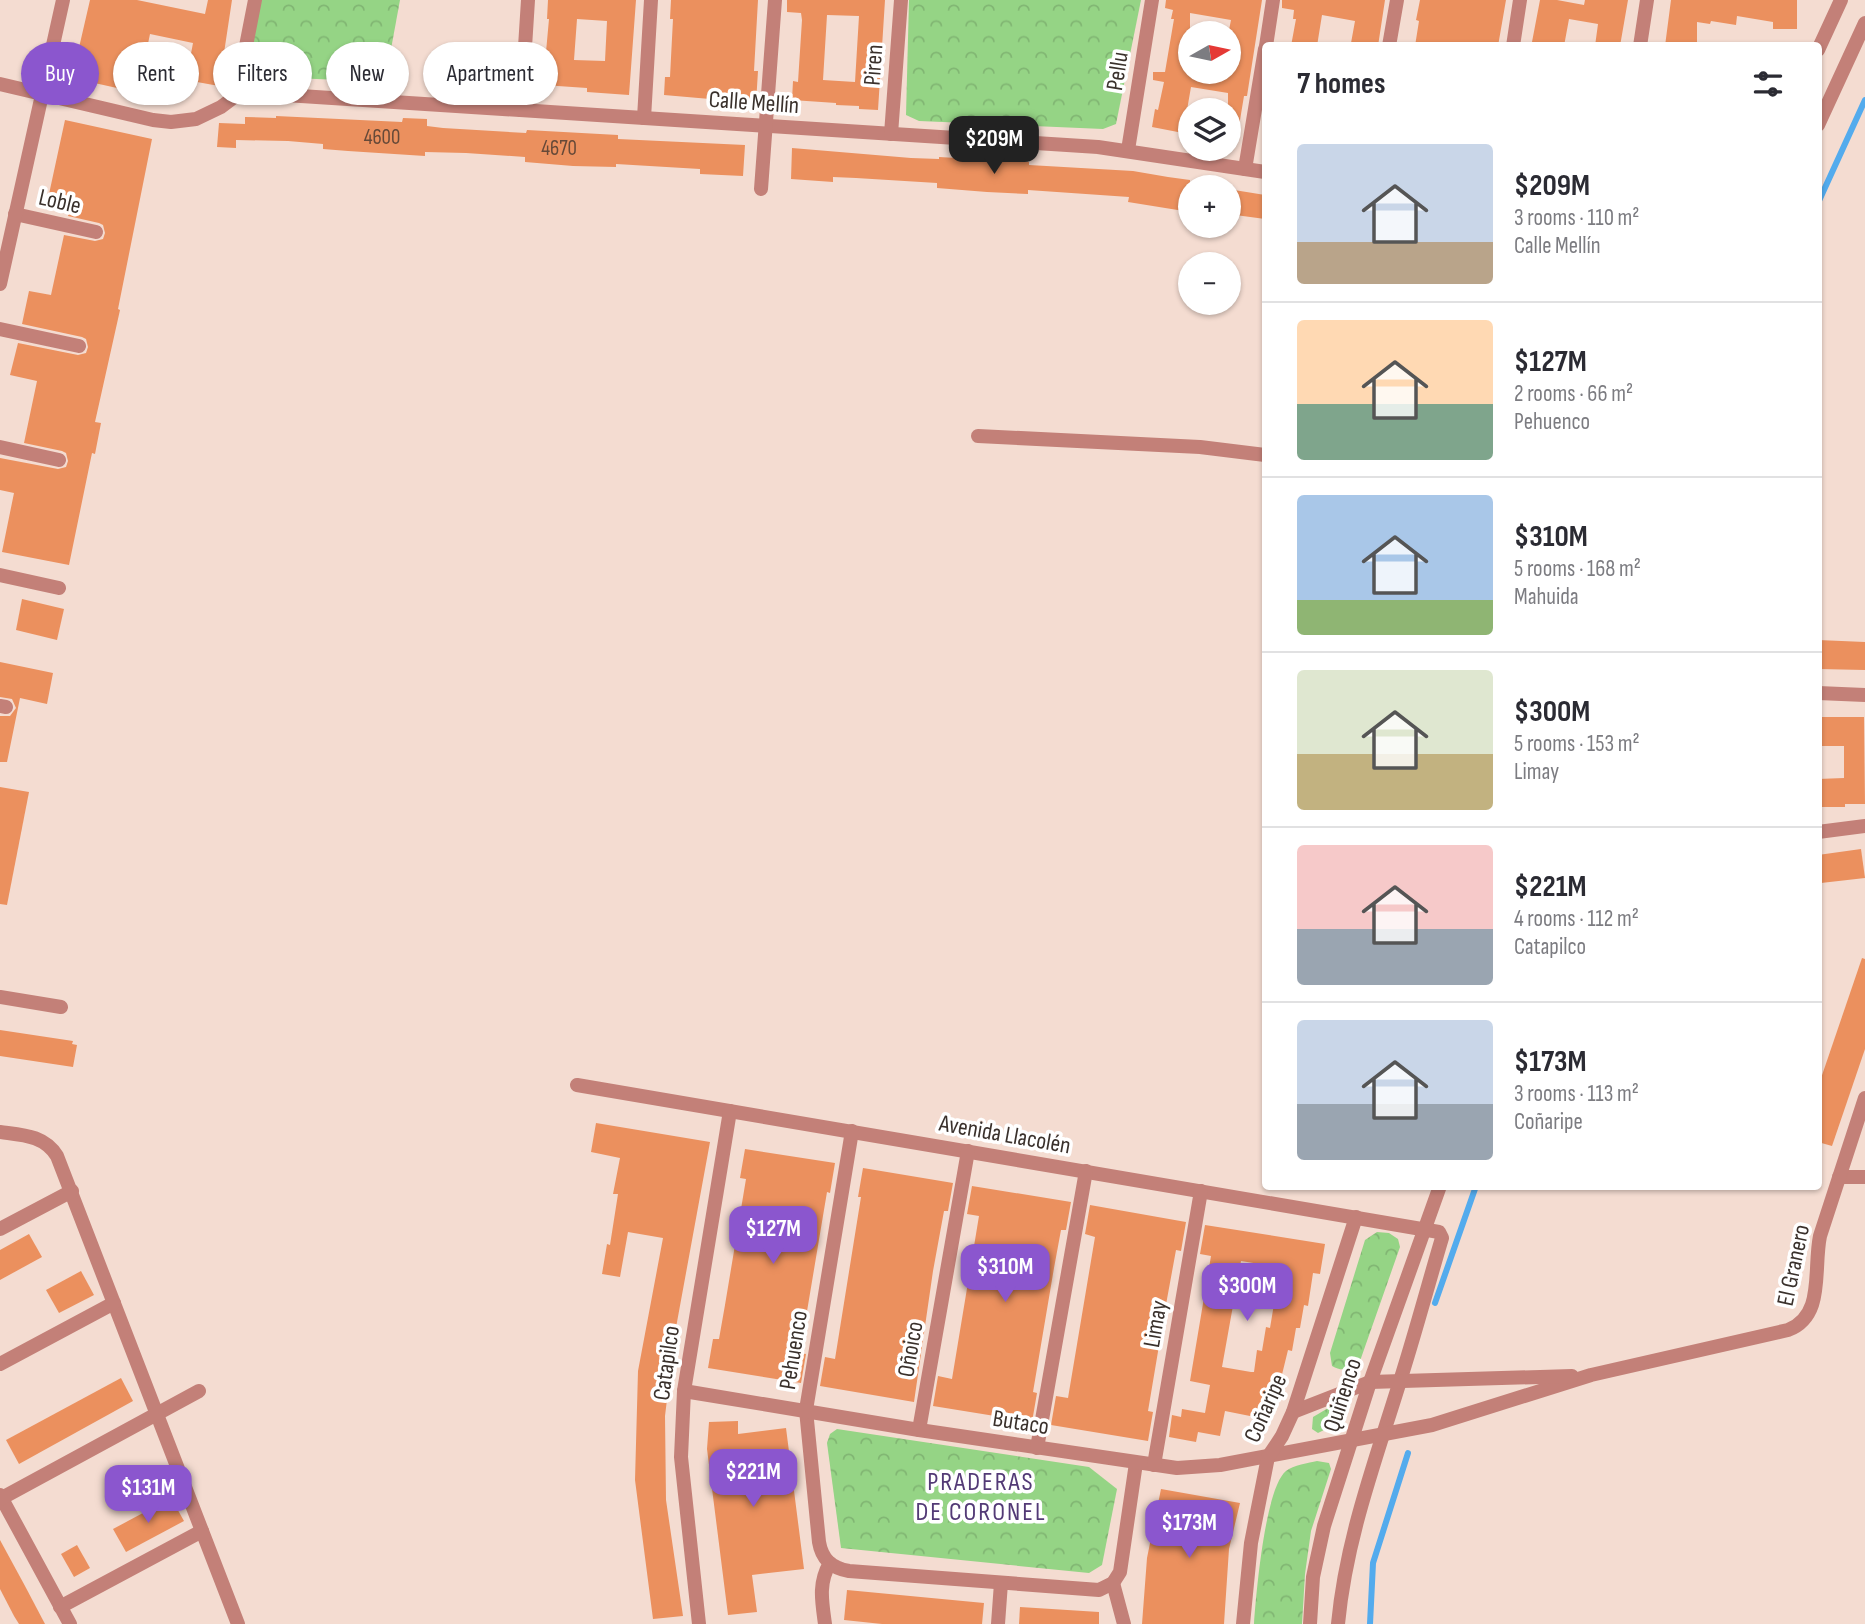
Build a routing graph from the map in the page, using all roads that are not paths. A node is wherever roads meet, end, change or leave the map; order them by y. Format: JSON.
{"nodes":[{"id":1,"x":63,"y":0,"type":"edge"},
{"id":2,"x":255,"y":0,"type":"edge"},
{"id":3,"x":528,"y":0,"type":"edge"},
{"id":4,"x":651,"y":0,"type":"edge"},
{"id":5,"x":775,"y":0,"type":"edge"},
{"id":6,"x":901,"y":0,"type":"edge"},
{"id":7,"x":1152,"y":0,"type":"edge"},
{"id":8,"x":1273,"y":0,"type":"edge"},
{"id":9,"x":1397,"y":0,"type":"edge"},
{"id":10,"x":1520,"y":0,"type":"edge"},
{"id":11,"x":1647,"y":0,"type":"edge"},
{"id":12,"x":1841,"y":0,"type":"edge"},
{"id":13,"x":1865,"y":23,"type":"edge"},
{"id":14,"x":54,"y":42,"type":"edge"},
{"id":15,"x":247,"y":42,"type":"edge"},
{"id":16,"x":1267,"y":42,"type":"edge"},
{"id":17,"x":1390,"y":42,"type":"edge"},
{"id":18,"x":1514,"y":42,"type":"edge"},
{"id":19,"x":1641,"y":42,"type":"edge"},
{"id":20,"x":1822,"y":42,"type":"edge"},
{"id":21,"x":1262,"y":70,"type":"edge"},
{"id":22,"x":0,"y":84,"type":"edge"},
{"id":23,"x":21,"y":88,"type":"edge"},
{"id":24,"x":312,"y":97,"type":"edge"},
{"id":25,"x":39,"y":105,"type":"edge"},
{"id":26,"x":91,"y":105,"type":"edge"},
{"id":27,"x":223,"y":105,"type":"edge"},
{"id":28,"x":521,"y":110,"type":"junction"},
{"id":29,"x":1822,"y":116,"type":"edge"},
{"id":30,"x":644,"y":118,"type":"junction"},
{"id":31,"x":766,"y":126,"type":"junction"},
{"id":32,"x":891,"y":134,"type":"junction"},
{"id":33,"x":1128,"y":150,"type":"junction"},
{"id":34,"x":1245,"y":169,"type":"junction"},
{"id":35,"x":1262,"y":172,"type":"edge"},
{"id":36,"x":761,"y":189,"type":"dead end"},
{"id":37,"x":15,"y":215,"type":"junction"},
{"id":38,"x":96,"y":232,"type":"dead end"},
{"id":39,"x":0,"y":284,"type":"edge"},
{"id":40,"x":0,"y":329,"type":"edge"},
{"id":41,"x":79,"y":346,"type":"dead end"},
{"id":42,"x":978,"y":436,"type":"dead end"},
{"id":43,"x":0,"y":447,"type":"edge"},
{"id":44,"x":1262,"y":455,"type":"edge"},
{"id":45,"x":59,"y":460,"type":"dead end"},
{"id":46,"x":0,"y":575,"type":"edge"},
{"id":47,"x":59,"y":588,"type":"dead end"},
{"id":48,"x":1822,"y":693,"type":"edge"},
{"id":49,"x":1865,"y":695,"type":"edge"},
{"id":50,"x":1865,"y":826,"type":"edge"},
{"id":51,"x":1822,"y":831,"type":"edge"},
{"id":52,"x":0,"y":997,"type":"edge"},
{"id":53,"x":61,"y":1007,"type":"dead end"},
{"id":54,"x":576,"y":1085,"type":"dead end"},
{"id":55,"x":1865,"y":1098,"type":"edge"},
{"id":56,"x":730,"y":1111,"type":"junction"},
{"id":57,"x":852,"y":1131,"type":"junction"},
{"id":58,"x":0,"y":1132,"type":"edge"},
{"id":59,"x":968,"y":1151,"type":"junction"},
{"id":60,"x":1086,"y":1171,"type":"junction"},
{"id":61,"x":1839,"y":1177,"type":"junction"},
{"id":62,"x":1865,"y":1177,"type":"edge"},
{"id":63,"x":1439,"y":1190,"type":"edge"},
{"id":64,"x":72,"y":1191,"type":"junction"},
{"id":65,"x":1201,"y":1191,"type":"junction"},
{"id":66,"x":1356,"y":1217,"type":"junction"},
{"id":67,"x":0,"y":1229,"type":"edge"},
{"id":68,"x":1426,"y":1229,"type":"junction"},
{"id":69,"x":114,"y":1303,"type":"junction"},
{"id":70,"x":0,"y":1364,"type":"edge"},
{"id":71,"x":1591,"y":1375,"type":"junction"},
{"id":72,"x":1400,"y":1381,"type":"junction"},
{"id":73,"x":1370,"y":1382,"type":"junction"},
{"id":74,"x":200,"y":1391,"type":"dead end"},
{"id":75,"x":684,"y":1391,"type":"junction"},
{"id":76,"x":806,"y":1410,"type":"junction"},
{"id":77,"x":1293,"y":1412,"type":"junction"},
{"id":78,"x":156,"y":1414,"type":"junction"},
{"id":79,"x":919,"y":1430,"type":"junction"},
{"id":80,"x":1383,"y":1434,"type":"junction"},
{"id":81,"x":1352,"y":1441,"type":"junction"},
{"id":82,"x":1037,"y":1448,"type":"junction"},
{"id":83,"x":1268,"y":1457,"type":"junction"},
{"id":84,"x":1136,"y":1463,"type":"junction"},
{"id":85,"x":1154,"y":1465,"type":"junction"},
{"id":86,"x":0,"y":1497,"type":"edge"},
{"id":87,"x":202,"y":1531,"type":"junction"},
{"id":88,"x":830,"y":1563,"type":"junction"},
{"id":89,"x":1001,"y":1583,"type":"junction"},
{"id":90,"x":1113,"y":1583,"type":"junction"},
{"id":91,"x":61,"y":1607,"type":"junction"},
{"id":92,"x":69,"y":1624,"type":"edge"},
{"id":93,"x":238,"y":1624,"type":"edge"},
{"id":94,"x":699,"y":1624,"type":"edge"},
{"id":95,"x":825,"y":1624,"type":"edge"},
{"id":96,"x":998,"y":1624,"type":"edge"},
{"id":97,"x":1124,"y":1624,"type":"edge"},
{"id":98,"x":1243,"y":1624,"type":"edge"},
{"id":99,"x":1310,"y":1624,"type":"edge"},
{"id":100,"x":1338,"y":1624,"type":"edge"}],
"edges":[{"from":1,"to":14,"type":"street"},
{"from":2,"to":15,"type":"street"},
{"from":3,"to":28,"type":"street"},
{"from":4,"to":30,"type":"street"},
{"from":5,"to":31,"type":"street"},
{"from":6,"to":32,"type":"street","name":"Piren"},
{"from":7,"to":33,"type":"street","name":"Pellu"},
{"from":8,"to":16,"type":"street"},
{"from":9,"to":17,"type":"street"},
{"from":10,"to":18,"type":"street"},
{"from":11,"to":19,"type":"street"},
{"from":12,"to":20,"type":"street"},
{"from":13,"to":29,"type":"street"},
{"from":21,"to":34,"type":"street"},
{"from":22,"to":23,"type":"street"},
{"from":24,"to":28,"type":"street","name":"Calle Mellín"},
{"from":25,"to":37,"type":"street"},
{"from":26,"to":27,"type":"street"},
{"from":28,"to":30,"type":"street","name":"Calle Mellín"},
{"from":30,"to":31,"type":"street","name":"Calle Mellín"},
{"from":31,"to":32,"type":"street","name":"Calle Mellín"},
{"from":31,"to":36,"type":"street"},
{"from":32,"to":33,"type":"street","name":"Calle Mellín"},
{"from":33,"to":34,"type":"street","name":"Calle Mellín"},
{"from":34,"to":35,"type":"street","name":"Calle Mellín"},
{"from":37,"to":38,"type":"street","name":"Loble"},
{"from":37,"to":39,"type":"street"},
{"from":40,"to":41,"type":"street"},
{"from":42,"to":44,"type":"street"},
{"from":43,"to":45,"type":"street"},
{"from":46,"to":47,"type":"street"},
{"from":48,"to":49,"type":"street"},
{"from":50,"to":51,"type":"street"},
{"from":52,"to":53,"type":"street"},
{"from":54,"to":56,"type":"street","name":"Avenida Llacolén"},
{"from":55,"to":61,"type":"street","name":"El Granero"},
{"from":56,"to":57,"type":"street","name":"Avenida Llacolén"},
{"from":56,"to":75,"type":"street","name":"Catapilco"},
{"from":57,"to":59,"type":"street","name":"Avenida Llacolén"},
{"from":57,"to":76,"type":"street","name":"Pehuenco"},
{"from":58,"to":64,"type":"street"},
{"from":59,"to":60,"type":"street","name":"Avenida Llacolén"},
{"from":59,"to":79,"type":"street","name":"Oñoico"},
{"from":60,"to":65,"type":"street","name":"Avenida Llacolén"},
{"from":60,"to":82,"type":"street"},
{"from":61,"to":62,"type":"street"},
{"from":61,"to":71,"type":"street","name":"El Granero"},
{"from":63,"to":68,"type":"street","name":"Quiñenco"},
{"from":64,"to":67,"type":"street"},
{"from":64,"to":69,"type":"street"},
{"from":65,"to":66,"type":"street","name":"Avenida Llacolén"},
{"from":65,"to":85,"type":"street","name":"Limay"},
{"from":66,"to":68,"type":"street","name":"Avenida Llacolén"},
{"from":66,"to":77,"type":"street","name":"Coñaripe"},
{"from":68,"to":72,"type":"street"},
{"from":68,"to":73,"type":"street","name":"Quiñenco"},
{"from":69,"to":70,"type":"street"},
{"from":69,"to":78,"type":"street"},
{"from":71,"to":72,"type":"street"},
{"from":71,"to":80,"type":"street","name":"Butaco"},
{"from":72,"to":73,"type":"street"},
{"from":72,"to":80,"type":"street"},
{"from":73,"to":77,"type":"street"},
{"from":73,"to":81,"type":"street","name":"Quiñenco"},
{"from":74,"to":78,"type":"street"},
{"from":75,"to":76,"type":"street","name":"Butaco"},
{"from":75,"to":94,"type":"street","name":"Catapilco"},
{"from":76,"to":79,"type":"street","name":"Butaco"},
{"from":76,"to":88,"type":"street","name":"Pehuenco"},
{"from":77,"to":83,"type":"street","name":"Coñaripe"},
{"from":78,"to":86,"type":"street"},
{"from":78,"to":87,"type":"street"},
{"from":79,"to":82,"type":"street","name":"Butaco"},
{"from":80,"to":81,"type":"street","name":"Butaco"},
{"from":80,"to":100,"type":"street"},
{"from":81,"to":83,"type":"street","name":"Butaco"},
{"from":81,"to":99,"type":"street","name":"Quiñenco"},
{"from":82,"to":84,"type":"street","name":"Butaco"},
{"from":83,"to":85,"type":"street","name":"Butaco"},
{"from":83,"to":98,"type":"street","name":"Coñaripe"},
{"from":84,"to":85,"type":"street","name":"Butaco"},
{"from":84,"to":90,"type":"street"},
{"from":86,"to":91,"type":"street"},
{"from":87,"to":91,"type":"street"},
{"from":87,"to":93,"type":"street"},
{"from":88,"to":89,"type":"street"},
{"from":88,"to":95,"type":"street"},
{"from":89,"to":90,"type":"street"},
{"from":89,"to":96,"type":"street"},
{"from":90,"to":97,"type":"street"},
{"from":91,"to":92,"type":"street"}]}
